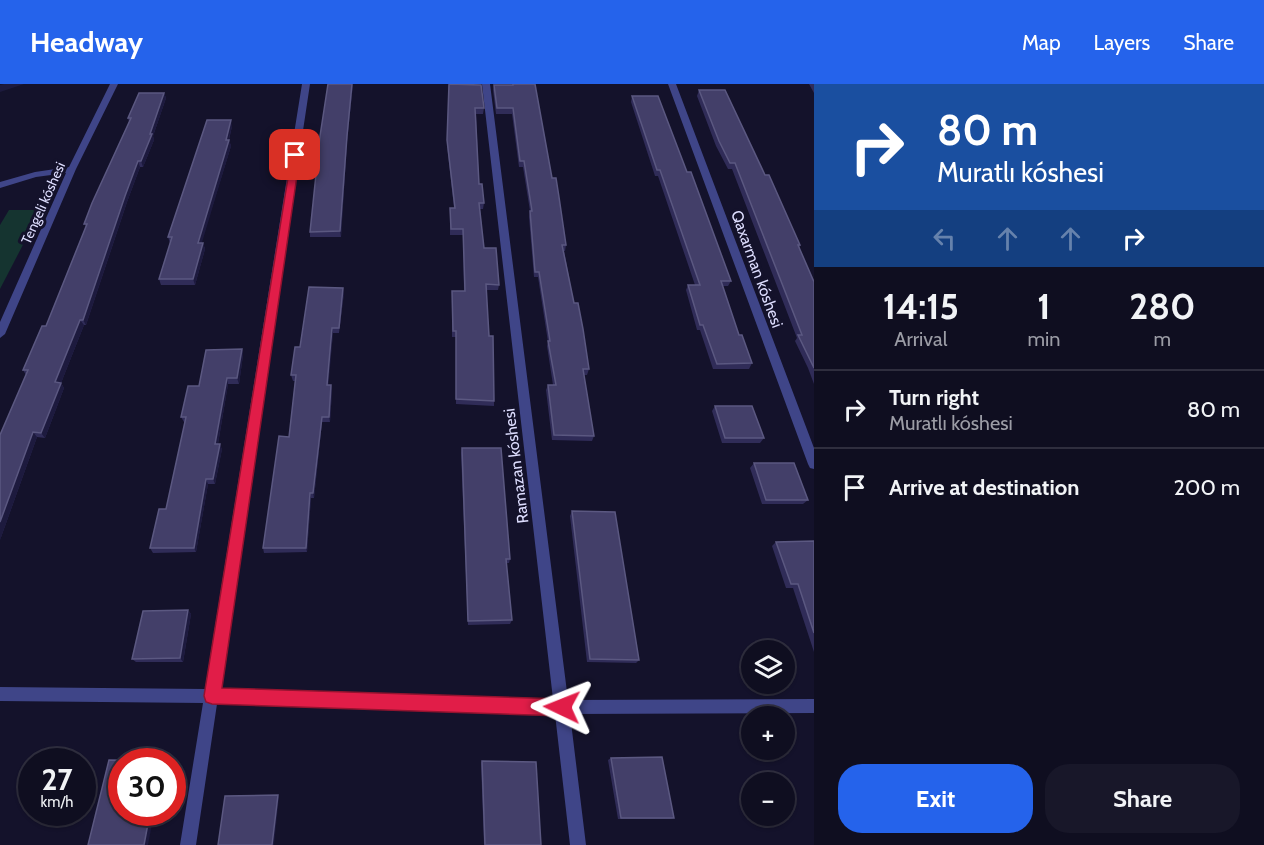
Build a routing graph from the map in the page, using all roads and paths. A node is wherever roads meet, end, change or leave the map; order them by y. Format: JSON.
{"nodes":[{"id":1,"x":114,"y":84,"type":"edge"},
{"id":2,"x":306,"y":84,"type":"edge"},
{"id":3,"x":486,"y":84,"type":"edge"},
{"id":4,"x":672,"y":84,"type":"edge"},
{"id":5,"x":72,"y":169,"type":"junction"},
{"id":6,"x":0,"y":185,"type":"edge"},
{"id":7,"x":0,"y":334,"type":"edge"},
{"id":8,"x":814,"y":464,"type":"edge"},
{"id":9,"x":0,"y":694,"type":"edge"},
{"id":10,"x":212,"y":696,"type":"junction"},
{"id":11,"x":814,"y":706,"type":"edge"},
{"id":12,"x":562,"y":707,"type":"junction"},
{"id":13,"x":188,"y":845,"type":"edge"},
{"id":14,"x":579,"y":845,"type":"edge"}],
"edges":[{"from":1,"to":5,"type":"street","name":"Tengeli kóshesi"},
{"from":2,"to":10,"type":"street"},
{"from":3,"to":12,"type":"street","name":"Ramazan kóshesi"},
{"from":4,"to":8,"type":"street","name":"Qaxarman kóshesi"},
{"from":5,"to":6,"type":"street"},
{"from":5,"to":7,"type":"street","name":"Tengeli kóshesi"},
{"from":9,"to":10,"type":"street"},
{"from":10,"to":12,"type":"street"},
{"from":10,"to":13,"type":"street"},
{"from":11,"to":12,"type":"street"},
{"from":12,"to":14,"type":"street","name":"Ramazan kóshesi"}]}
